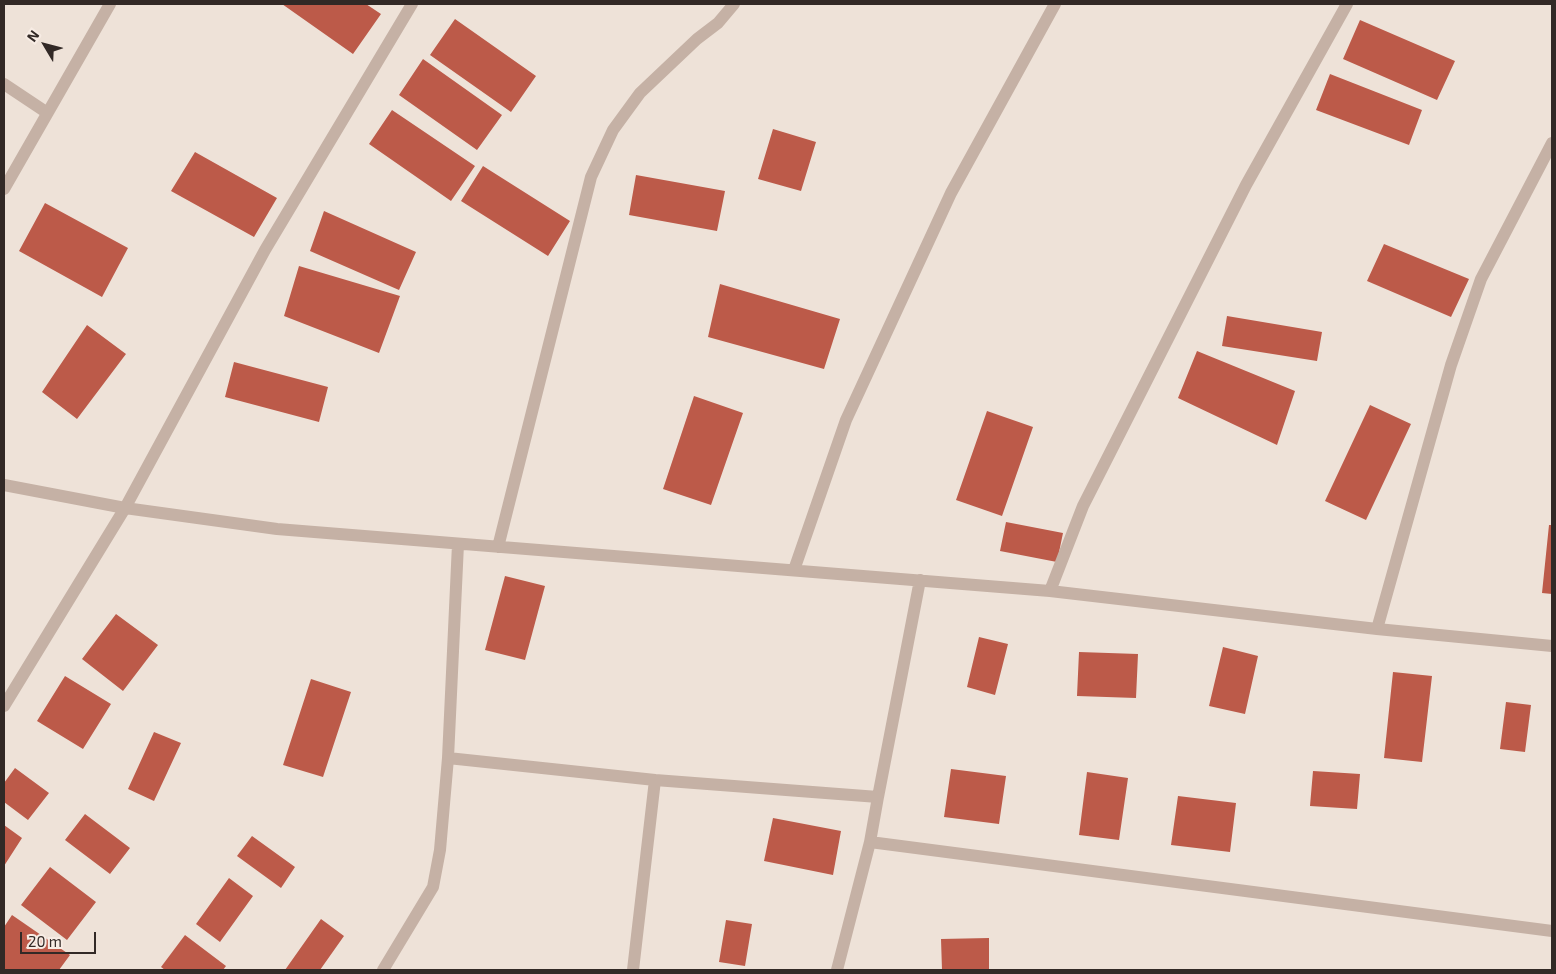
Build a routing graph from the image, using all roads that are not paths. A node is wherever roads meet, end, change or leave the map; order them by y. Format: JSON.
{"nodes":[{"id":1,"x":110,"y":4,"type":"edge"},
{"id":2,"x":412,"y":4,"type":"edge"},
{"id":3,"x":734,"y":4,"type":"edge"},
{"id":4,"x":1055,"y":4,"type":"edge"},
{"id":5,"x":1347,"y":4,"type":"edge"},
{"id":6,"x":4,"y":84,"type":"edge"},
{"id":7,"x":46,"y":112,"type":"junction"},
{"id":8,"x":1552,"y":143,"type":"edge"},
{"id":9,"x":4,"y":189,"type":"edge"},
{"id":10,"x":4,"y":485,"type":"edge"},
{"id":11,"x":125,"y":508,"type":"junction"},
{"id":12,"x":458,"y":544,"type":"junction"},
{"id":13,"x":498,"y":547,"type":"junction"},
{"id":14,"x":794,"y":570,"type":"junction"},
{"id":15,"x":920,"y":580,"type":"junction"},
{"id":16,"x":1050,"y":591,"type":"junction"},
{"id":17,"x":1377,"y":629,"type":"junction"},
{"id":18,"x":1552,"y":646,"type":"edge"},
{"id":19,"x":4,"y":706,"type":"edge"},
{"id":20,"x":448,"y":758,"type":"junction"},
{"id":21,"x":655,"y":780,"type":"junction"},
{"id":22,"x":878,"y":797,"type":"junction"},
{"id":23,"x":870,"y":842,"type":"junction"},
{"id":24,"x":1552,"y":931,"type":"edge"},
{"id":25,"x":383,"y":970,"type":"edge"},
{"id":26,"x":633,"y":970,"type":"edge"},
{"id":27,"x":837,"y":970,"type":"edge"}],
"edges":[{"from":1,"to":7,"type":"street"},
{"from":2,"to":11,"type":"street"},
{"from":3,"to":13,"type":"street"},
{"from":4,"to":14,"type":"street"},
{"from":5,"to":16,"type":"street"},
{"from":6,"to":7,"type":"street"},
{"from":7,"to":9,"type":"street"},
{"from":8,"to":17,"type":"street"},
{"from":10,"to":11,"type":"street"},
{"from":11,"to":12,"type":"street"},
{"from":11,"to":19,"type":"street"},
{"from":12,"to":13,"type":"street"},
{"from":12,"to":20,"type":"street"},
{"from":13,"to":14,"type":"street"},
{"from":14,"to":15,"type":"street"},
{"from":15,"to":16,"type":"street"},
{"from":15,"to":22,"type":"street"},
{"from":16,"to":17,"type":"street"},
{"from":17,"to":18,"type":"street"},
{"from":20,"to":21,"type":"street"},
{"from":20,"to":25,"type":"street"},
{"from":21,"to":22,"type":"street"},
{"from":21,"to":26,"type":"street"},
{"from":22,"to":23,"type":"street"},
{"from":23,"to":24,"type":"street"},
{"from":23,"to":27,"type":"street"}]}
